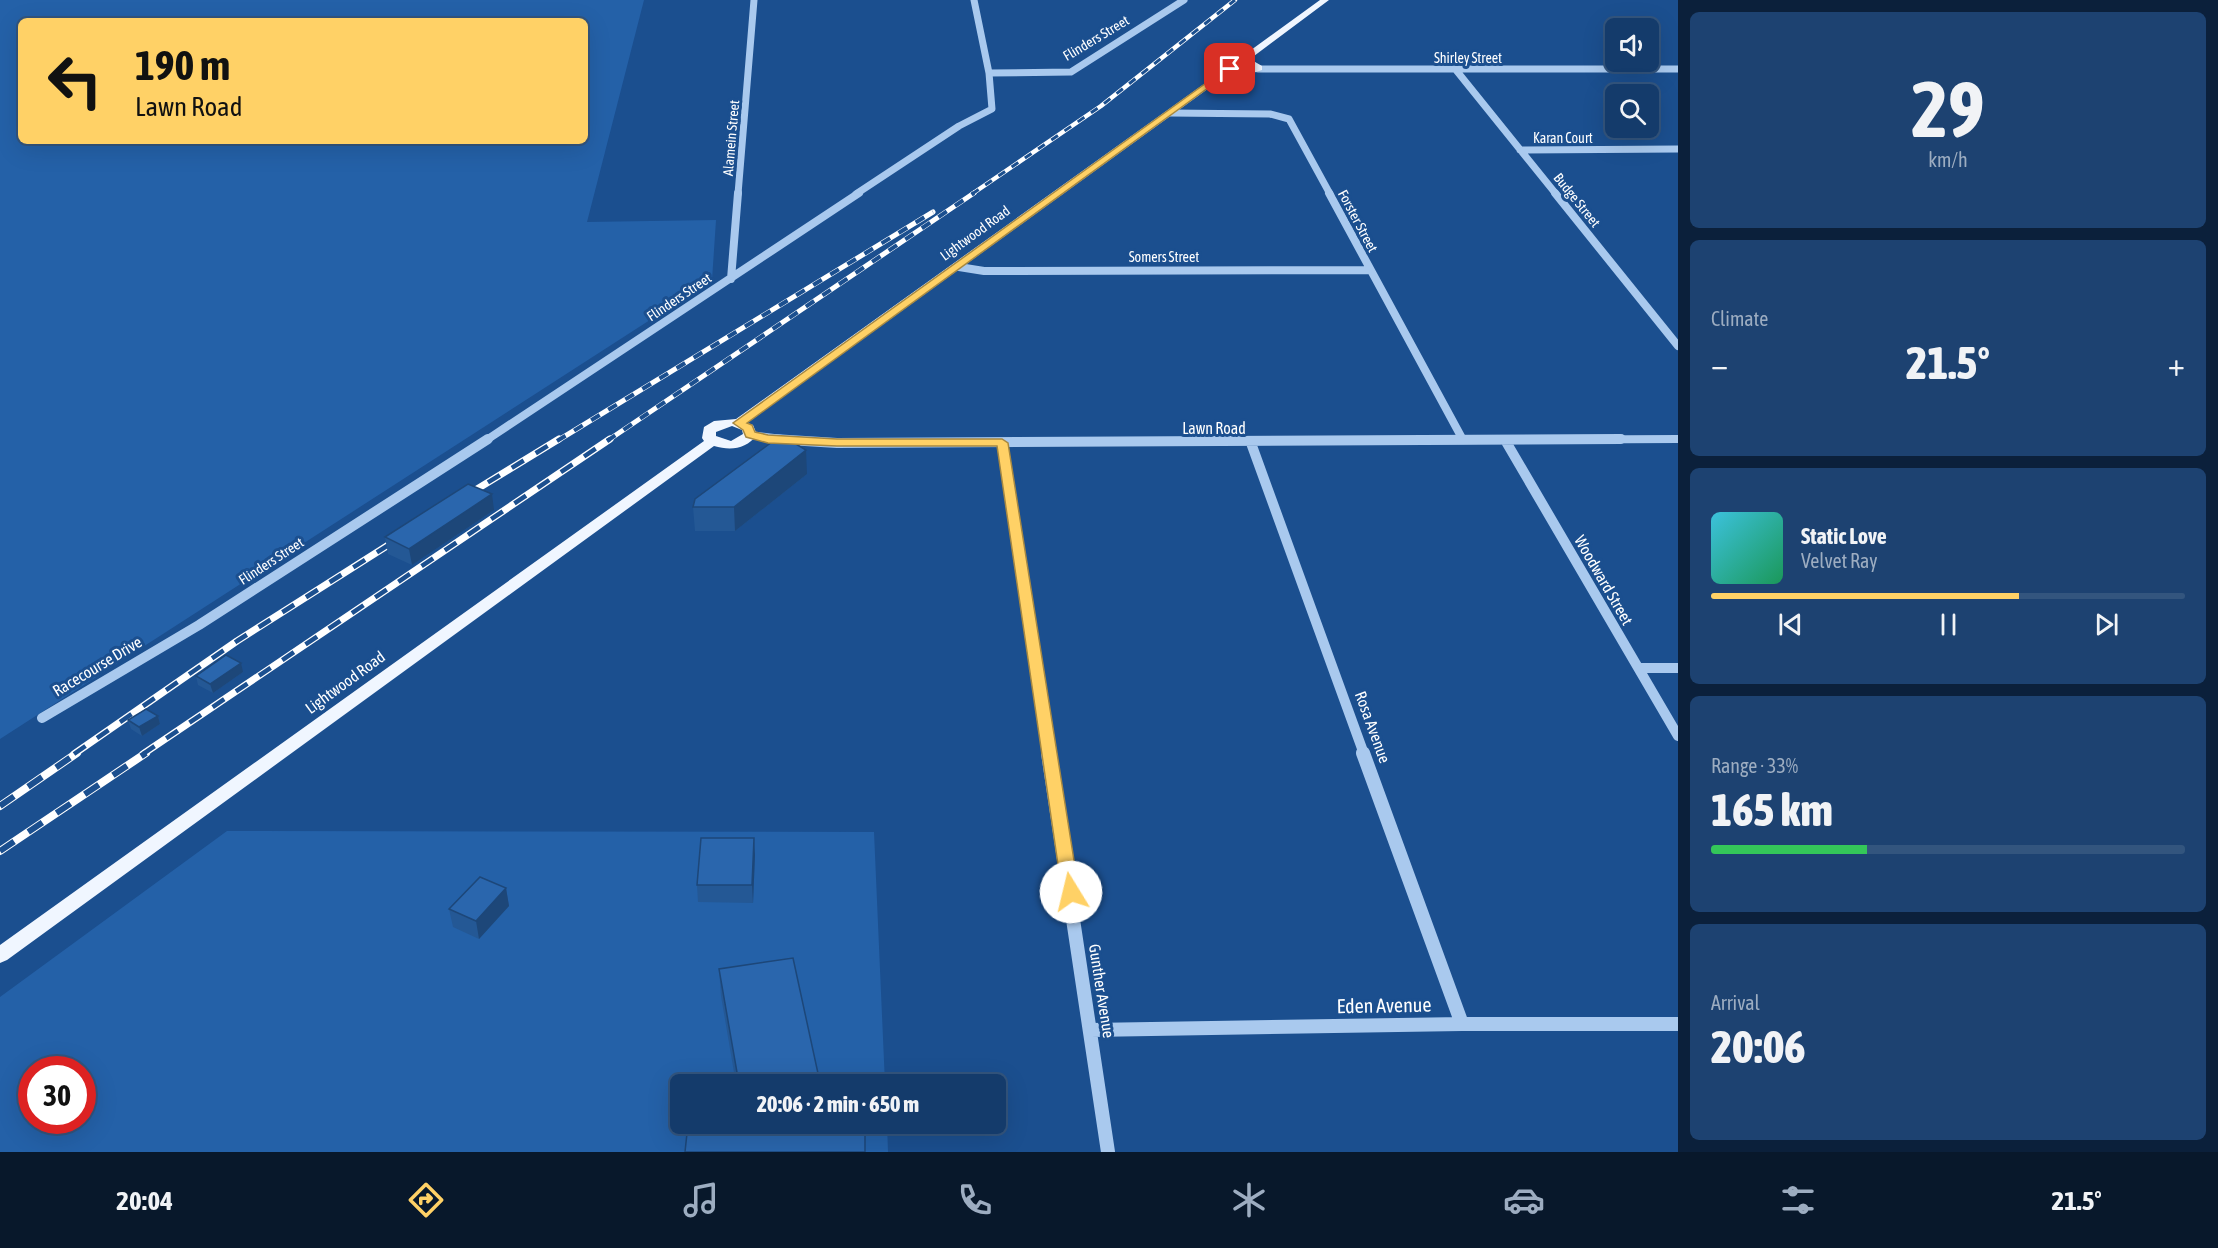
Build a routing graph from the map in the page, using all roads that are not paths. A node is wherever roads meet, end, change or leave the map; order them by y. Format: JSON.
{"nodes":[{"id":1,"x":754,"y":0,"type":"edge"},
{"id":2,"x":974,"y":0,"type":"edge"},
{"id":3,"x":1184,"y":0,"type":"edge"},
{"id":4,"x":1325,"y":0,"type":"edge"},
{"id":5,"x":1243,"y":60,"type":"junction"},
{"id":6,"x":1230,"y":69,"type":"junction"},
{"id":7,"x":1258,"y":69,"type":"junction"},
{"id":8,"x":1678,"y":69,"type":"edge"},
{"id":9,"x":1456,"y":70,"type":"junction"},
{"id":10,"x":989,"y":73,"type":"junction"},
{"id":11,"x":1170,"y":113,"type":"junction"},
{"id":12,"x":1678,"y":149,"type":"edge"},
{"id":13,"x":1520,"y":150,"type":"junction"},
{"id":14,"x":959,"y":267,"type":"junction"},
{"id":15,"x":1369,"y":270,"type":"junction"},
{"id":16,"x":731,"y":279,"type":"junction"},
{"id":17,"x":1678,"y":346,"type":"edge"},
{"id":18,"x":739,"y":423,"type":"junction"},
{"id":19,"x":750,"y":435,"type":"junction"},
{"id":20,"x":1678,"y":439,"type":"edge"},
{"id":21,"x":1463,"y":440,"type":"junction"},
{"id":22,"x":1505,"y":440,"type":"junction"},
{"id":23,"x":713,"y":441,"type":"junction"},
{"id":24,"x":1002,"y":443,"type":"junction"},
{"id":25,"x":1251,"y":443,"type":"junction"},
{"id":26,"x":169,"y":643,"type":"joint"},
{"id":27,"x":1639,"y":668,"type":"junction"},
{"id":28,"x":1678,"y":668,"type":"edge"},
{"id":29,"x":42,"y":718,"type":"dead end"},
{"id":30,"x":1678,"y":736,"type":"edge"},
{"id":31,"x":0,"y":955,"type":"edge"},
{"id":32,"x":1462,"y":1024,"type":"junction"},
{"id":33,"x":1678,"y":1024,"type":"edge"},
{"id":34,"x":1091,"y":1029,"type":"junction"},
{"id":35,"x":1108,"y":1152,"type":"edge"}],
"edges":[{"from":1,"to":16,"type":"street","name":"Alamein Street"},
{"from":2,"to":10,"type":"street"},
{"from":3,"to":10,"type":"street","name":"Flinders Street"},
{"from":4,"to":5,"type":"main road"},
{"from":5,"to":6,"type":"main road","name":"Lightwood Road"},
{"from":5,"to":7,"type":"main road"},
{"from":6,"to":7,"type":"main road"},
{"from":6,"to":11,"type":"main road","name":"Lightwood Road"},
{"from":7,"to":9,"type":"street","name":"Shirley Street"},
{"from":8,"to":9,"type":"street","name":"Shirley Street"},
{"from":9,"to":13,"type":"street","name":"Budge Street"},
{"from":10,"to":16,"type":"street","name":"Flinders Street"},
{"from":11,"to":14,"type":"main road","name":"Lightwood Road"},
{"from":11,"to":15,"type":"street","name":"Forster Street"},
{"from":12,"to":13,"type":"street","name":"Karan Court"},
{"from":13,"to":17,"type":"street","name":"Budge Street"},
{"from":14,"to":15,"type":"street","name":"Somers Street"},
{"from":14,"to":18,"type":"main road","name":"Lightwood Road"},
{"from":15,"to":21,"type":"street","name":"Forster Street"},
{"from":16,"to":26,"type":"street","name":"Flinders Street"},
{"from":18,"to":19,"type":"main road"},
{"from":18,"to":23,"type":"main road","name":"Lightwood Road"},
{"from":19,"to":23,"type":"main road"},
{"from":19,"to":24,"type":"street","name":"Lawn Road"},
{"from":20,"to":22,"type":"street","name":"Lawn Road"},
{"from":21,"to":22,"type":"street","name":"Lawn Road"},
{"from":21,"to":25,"type":"street","name":"Lawn Road"},
{"from":22,"to":27,"type":"street","name":"Woodward Street"},
{"from":23,"to":31,"type":"main road","name":"Lightwood Road"},
{"from":24,"to":25,"type":"street","name":"Lawn Road"},
{"from":24,"to":34,"type":"street","name":"Gunther Avenue"},
{"from":25,"to":32,"type":"street","name":"Rosa Avenue"},
{"from":26,"to":29,"type":"street","name":"Racecourse Drive"},
{"from":27,"to":28,"type":"street"},
{"from":27,"to":30,"type":"street","name":"Woodward Street"},
{"from":32,"to":33,"type":"street","name":"Eden Avenue"},
{"from":32,"to":34,"type":"street","name":"Eden Avenue"},
{"from":34,"to":35,"type":"street","name":"Gunther Avenue"}]}
